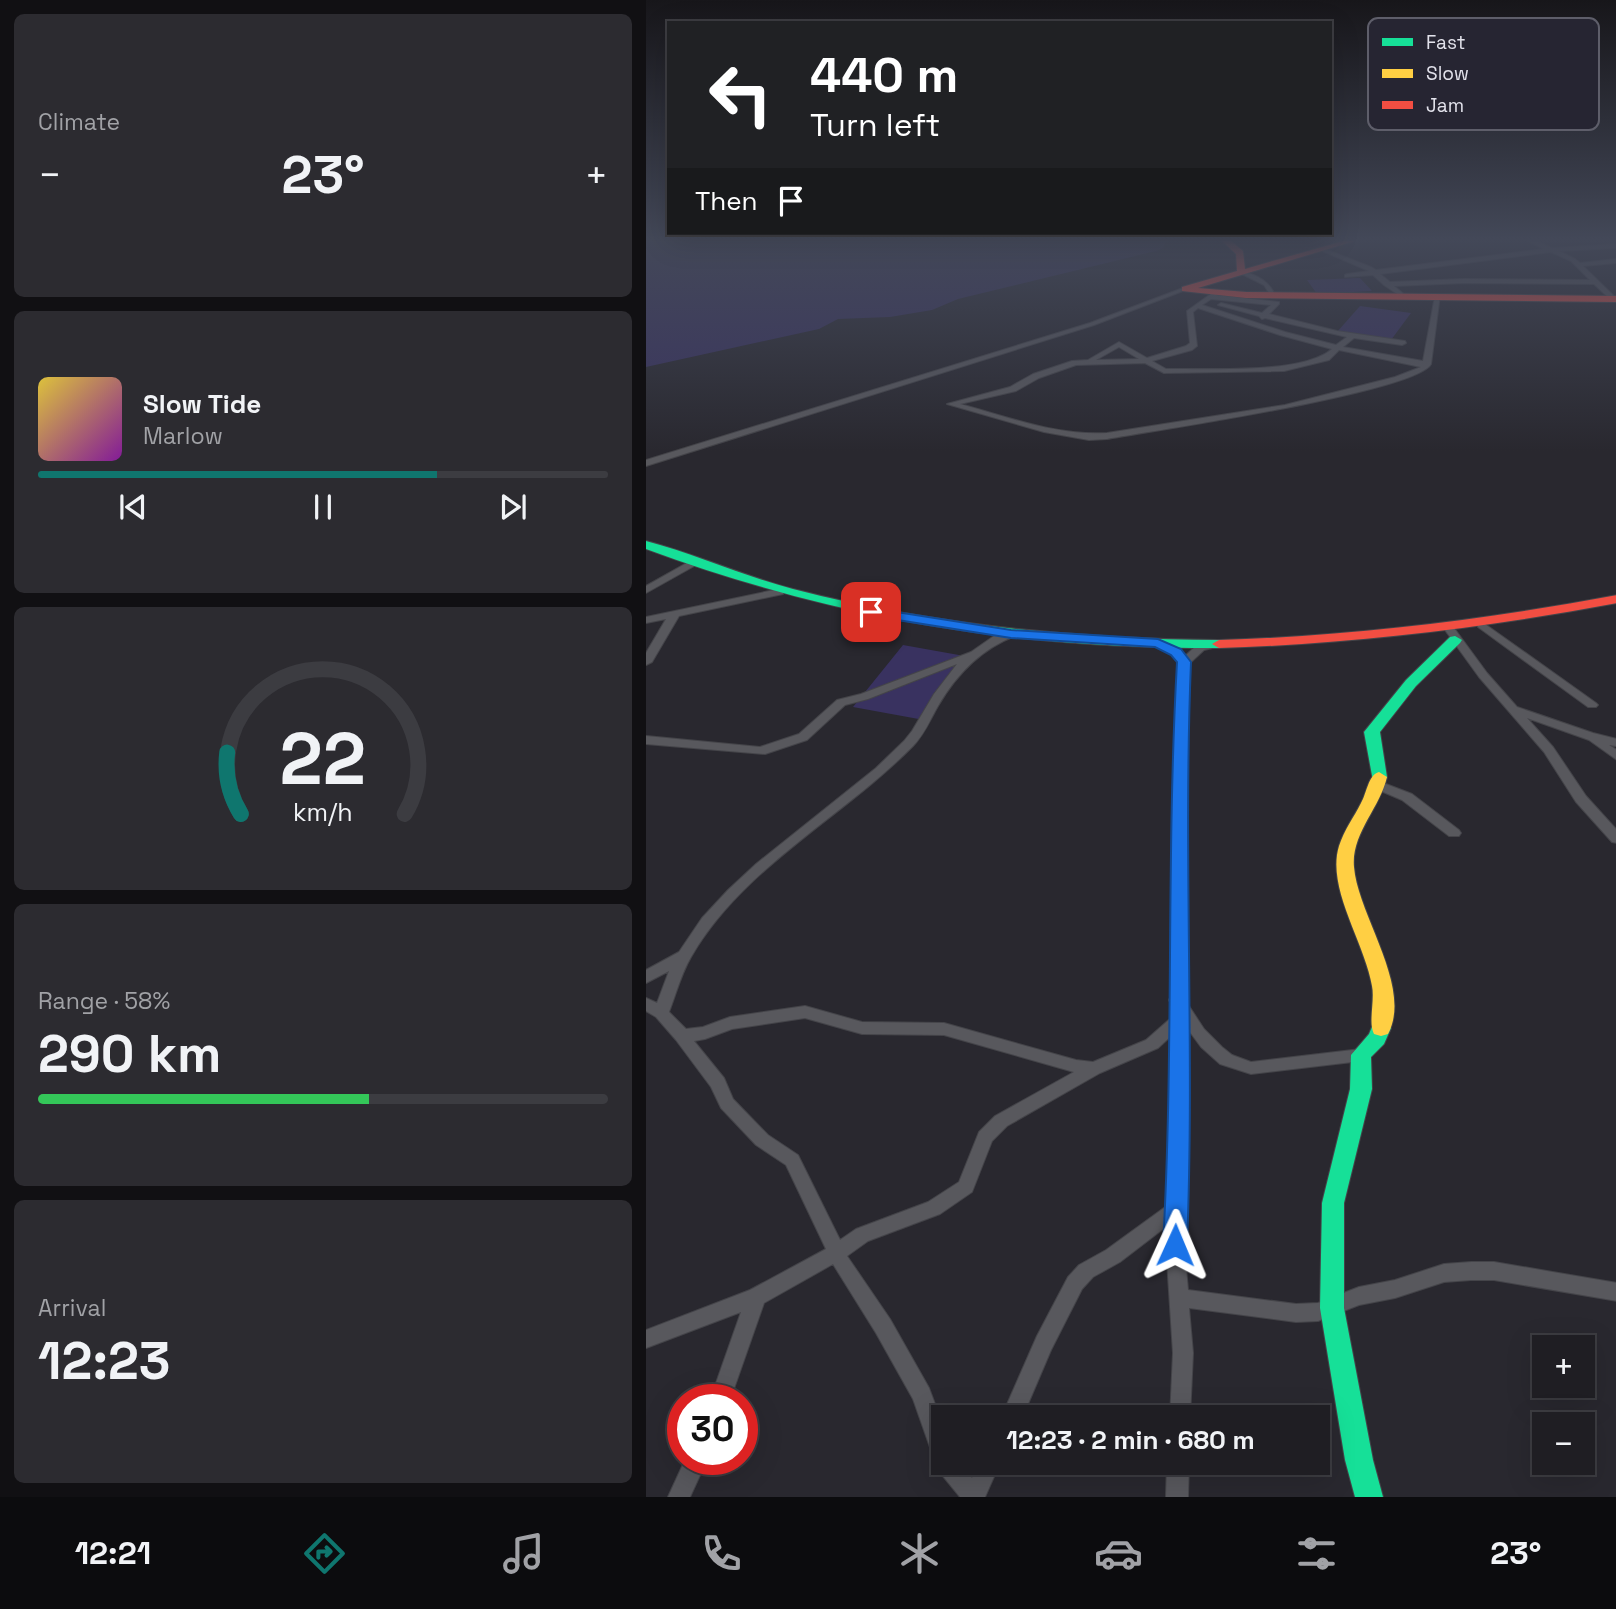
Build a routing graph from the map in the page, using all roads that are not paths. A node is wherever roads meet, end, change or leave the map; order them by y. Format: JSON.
{"nodes":[{"id":1,"x":1127,"y":311,"type":"edge"},
{"id":2,"x":1190,"y":311,"type":"edge"},
{"id":3,"x":1231,"y":311,"type":"edge"},
{"id":4,"x":1243,"y":311,"type":"edge"},
{"id":5,"x":1268,"y":311,"type":"edge"},
{"id":6,"x":1436,"y":311,"type":"edge"},
{"id":7,"x":1261,"y":317,"type":"junction"},
{"id":8,"x":1352,"y":336,"type":"junction"},
{"id":9,"x":1402,"y":343,"type":"dead end"},
{"id":10,"x":1338,"y":350,"type":"junction"},
{"id":11,"x":1091,"y":360,"type":"junction"},
{"id":12,"x":1143,"y":361,"type":"junction"},
{"id":13,"x":1427,"y":364,"type":"junction"},
{"id":14,"x":646,"y":463,"type":"edge"},
{"id":15,"x":646,"y":545,"type":"edge"},
{"id":16,"x":692,"y":563,"type":"junction"},
{"id":17,"x":646,"y":590,"type":"edge"},
{"id":18,"x":779,"y":592,"type":"junction"},
{"id":19,"x":1616,"y":599,"type":"edge"},
{"id":20,"x":674,"y":615,"type":"junction"},
{"id":21,"x":646,"y":620,"type":"edge"},
{"id":22,"x":1482,"y":625,"type":"junction"},
{"id":23,"x":1452,"y":635,"type":"junction"},
{"id":24,"x":983,"y":637,"type":"junction"},
{"id":25,"x":1158,"y":643,"type":"junction"},
{"id":26,"x":1213,"y":645,"type":"junction"},
{"id":27,"x":975,"y":653,"type":"junction"},
{"id":28,"x":646,"y":662,"type":"edge"},
{"id":29,"x":1184,"y":662,"type":"junction"},
{"id":30,"x":1592,"y":705,"type":"dead end"},
{"id":31,"x":1513,"y":709,"type":"junction"},
{"id":32,"x":1589,"y":736,"type":"junction"},
{"id":33,"x":646,"y":740,"type":"edge"},
{"id":34,"x":1616,"y":743,"type":"edge"},
{"id":35,"x":1616,"y":756,"type":"edge"},
{"id":36,"x":1378,"y":785,"type":"junction"},
{"id":37,"x":1454,"y":832,"type":"dead end"},
{"id":38,"x":1616,"y":839,"type":"edge"},
{"id":39,"x":684,"y":956,"type":"junction"},
{"id":40,"x":646,"y":977,"type":"edge"},
{"id":41,"x":1177,"y":1000,"type":"junction"},
{"id":42,"x":653,"y":1008,"type":"edge"},
{"id":43,"x":1176,"y":1022,"type":"junction"},
{"id":44,"x":682,"y":1036,"type":"junction"},
{"id":45,"x":1361,"y":1055,"type":"junction"},
{"id":46,"x":1093,"y":1068,"type":"junction"},
{"id":47,"x":1175,"y":1210,"type":"junction"},
{"id":48,"x":836,"y":1253,"type":"junction"},
{"id":49,"x":1616,"y":1292,"type":"edge"},
{"id":50,"x":756,"y":1297,"type":"junction"},
{"id":51,"x":1180,"y":1298,"type":"junction"},
{"id":52,"x":1332,"y":1308,"type":"junction"},
{"id":53,"x":646,"y":1339,"type":"edge"},
{"id":54,"x":726,"y":1384,"type":"edge"},
{"id":55,"x":1017,"y":1405,"type":"edge"},
{"id":56,"x":1181,"y":1405,"type":"edge"},
{"id":57,"x":931,"y":1422,"type":"edge"},
{"id":58,"x":689,"y":1475,"type":"edge"},
{"id":59,"x":955,"y":1475,"type":"edge"},
{"id":60,"x":984,"y":1475,"type":"edge"},
{"id":61,"x":1178,"y":1475,"type":"edge"},
{"id":62,"x":679,"y":1497,"type":"edge"},
{"id":63,"x":974,"y":1497,"type":"edge"},
{"id":64,"x":1177,"y":1497,"type":"edge"},
{"id":65,"x":1369,"y":1497,"type":"edge"}],
"edges":[{"from":1,"to":14,"type":"street"},
{"from":2,"to":12,"type":"street"},
{"from":3,"to":10,"type":"street"},
{"from":4,"to":7,"type":"street"},
{"from":5,"to":7,"type":"street"},
{"from":6,"to":13,"type":"street"},
{"from":7,"to":8,"type":"street"},
{"from":8,"to":9,"type":"street"},
{"from":8,"to":10,"type":"street"},
{"from":10,"to":12,"type":"street"},
{"from":10,"to":13,"type":"street"},
{"from":11,"to":12,"type":"street"},
{"from":11,"to":12,"type":"street"},
{"from":11,"to":13,"type":"street"},
{"from":15,"to":16,"type":"street"},
{"from":16,"to":17,"type":"street"},
{"from":16,"to":18,"type":"street"},
{"from":18,"to":20,"type":"street"},
{"from":18,"to":24,"type":"street"},
{"from":19,"to":22,"type":"street"},
{"from":20,"to":21,"type":"street"},
{"from":20,"to":28,"type":"street"},
{"from":22,"to":23,"type":"street"},
{"from":22,"to":30,"type":"street"},
{"from":23,"to":26,"type":"street"},
{"from":23,"to":31,"type":"street"},
{"from":23,"to":36,"type":"street"},
{"from":24,"to":25,"type":"street"},
{"from":24,"to":27,"type":"street"},
{"from":25,"to":26,"type":"street"},
{"from":25,"to":29,"type":"street"},
{"from":26,"to":29,"type":"street"},
{"from":27,"to":33,"type":"street"},
{"from":27,"to":39,"type":"street"},
{"from":29,"to":41,"type":"street"},
{"from":31,"to":32,"type":"street"},
{"from":31,"to":38,"type":"street"},
{"from":32,"to":34,"type":"street"},
{"from":32,"to":35,"type":"street"},
{"from":36,"to":37,"type":"street"},
{"from":36,"to":45,"type":"street"},
{"from":39,"to":40,"type":"street"},
{"from":39,"to":42,"type":"street"},
{"from":41,"to":43,"type":"street"},
{"from":41,"to":45,"type":"street"},
{"from":42,"to":44,"type":"street"},
{"from":43,"to":46,"type":"street"},
{"from":43,"to":47,"type":"street"},
{"from":44,"to":46,"type":"street"},
{"from":44,"to":48,"type":"street"},
{"from":45,"to":52,"type":"street"},
{"from":46,"to":48,"type":"street"},
{"from":47,"to":51,"type":"street"},
{"from":47,"to":55,"type":"street"},
{"from":48,"to":50,"type":"street"},
{"from":48,"to":57,"type":"street"},
{"from":49,"to":52,"type":"street"},
{"from":50,"to":53,"type":"street"},
{"from":50,"to":54,"type":"street"},
{"from":51,"to":52,"type":"street"},
{"from":51,"to":56,"type":"street"},
{"from":52,"to":65,"type":"street"},
{"from":58,"to":62,"type":"street"},
{"from":59,"to":63,"type":"street"},
{"from":60,"to":63,"type":"street"},
{"from":61,"to":64,"type":"street"}]}
